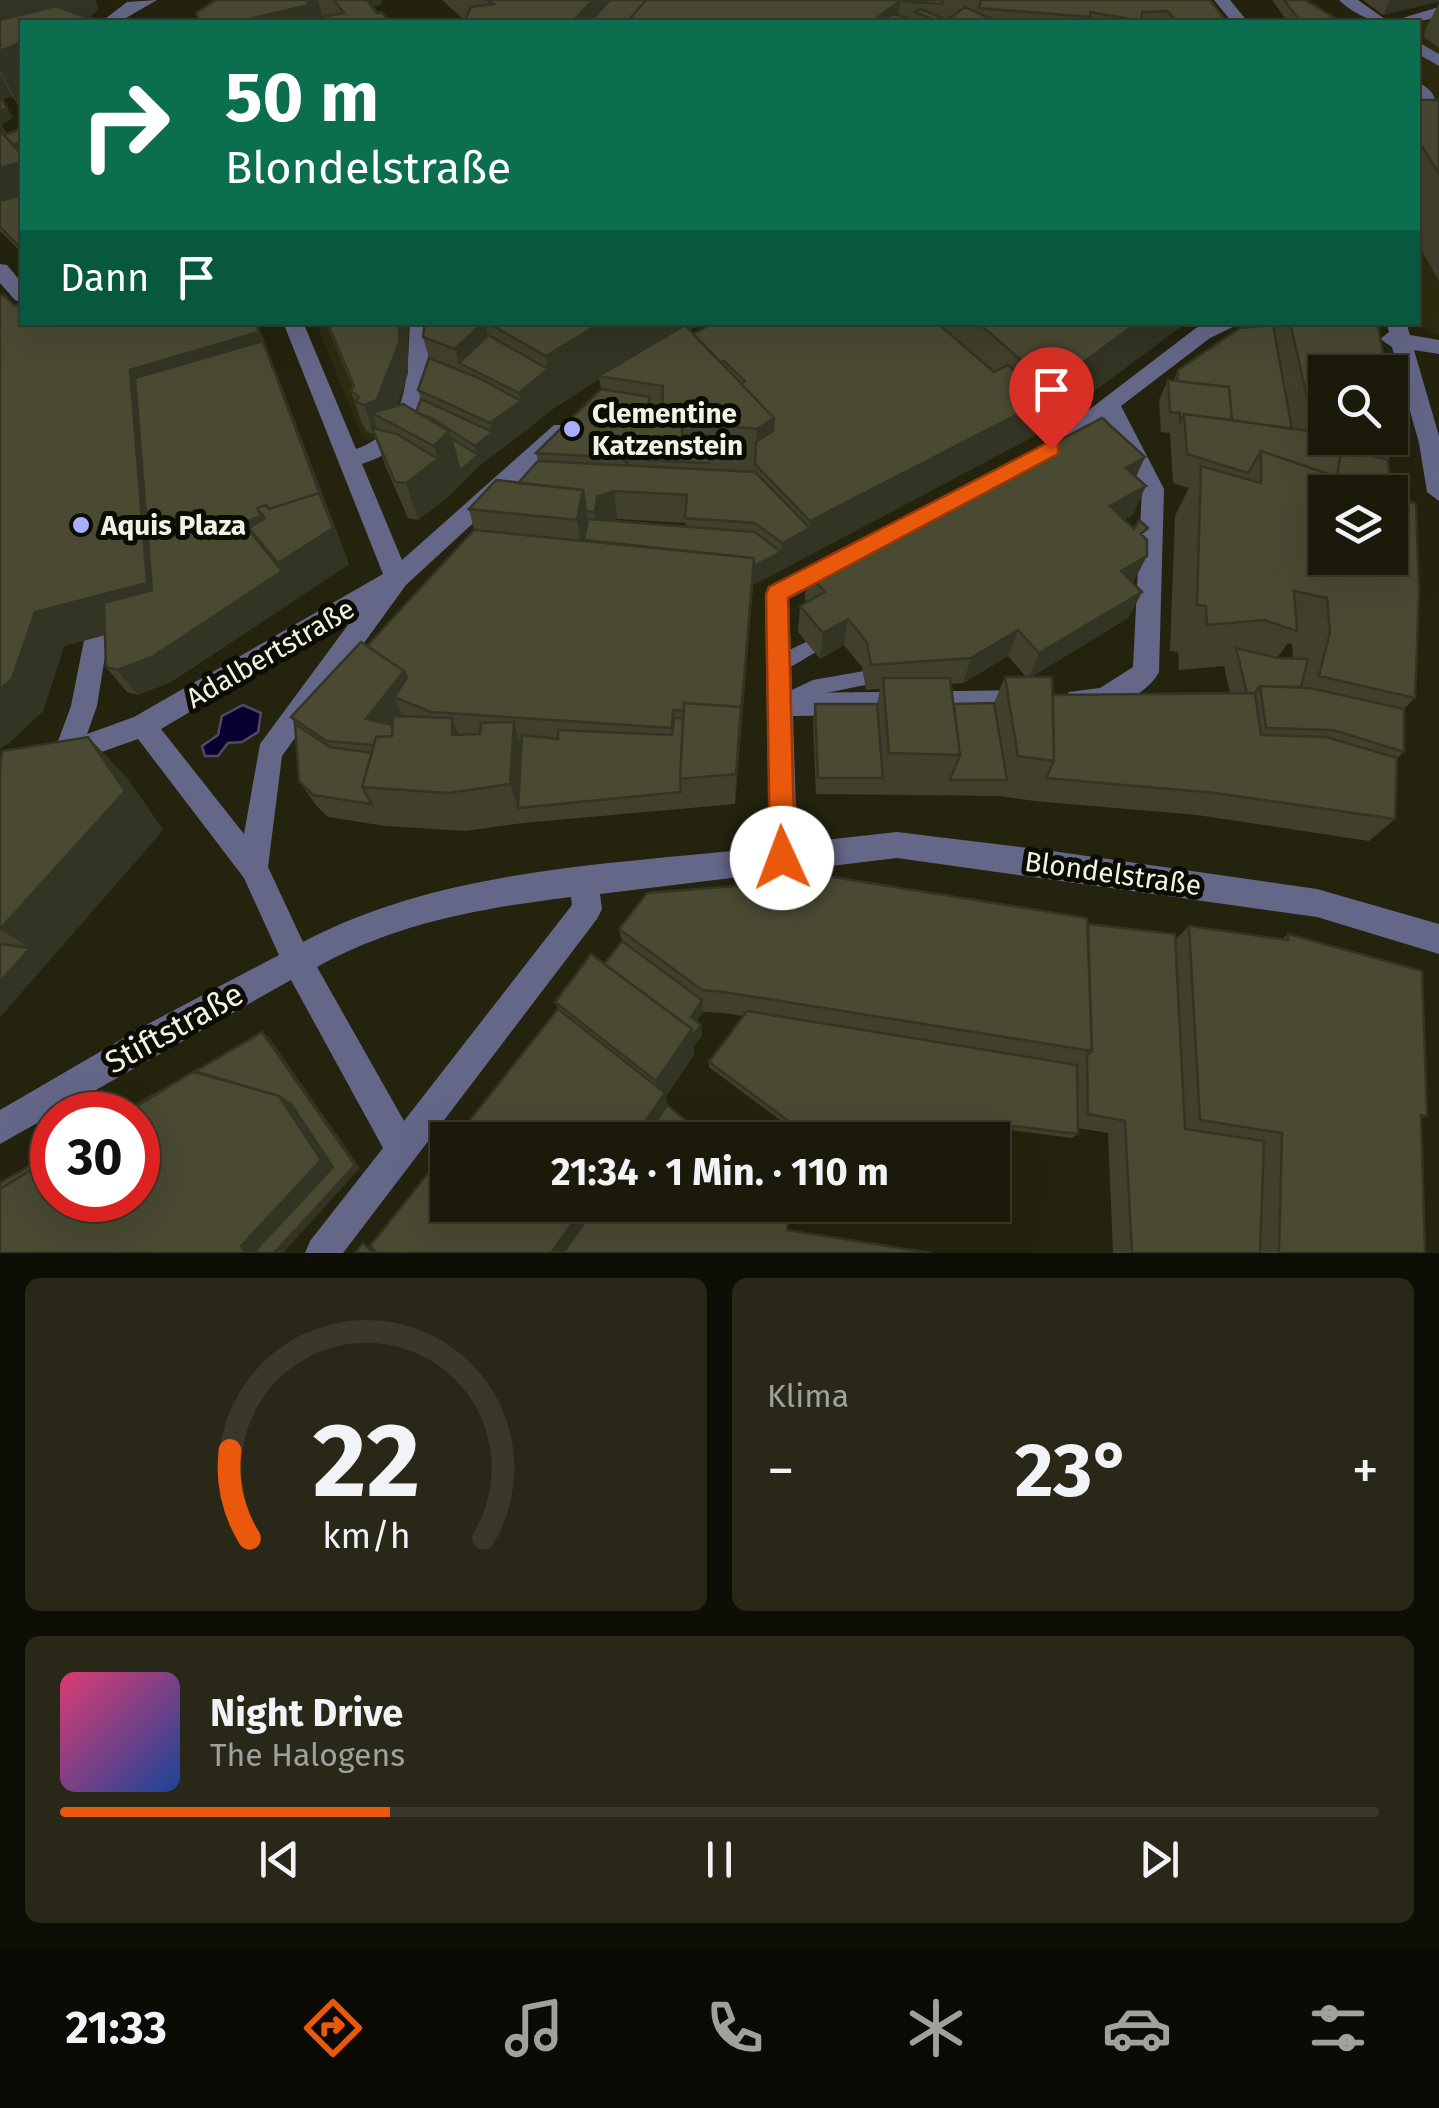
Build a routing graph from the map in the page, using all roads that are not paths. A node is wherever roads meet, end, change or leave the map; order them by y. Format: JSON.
{"nodes":[{"id":1,"x":1222,"y":0,"type":"edge"},
{"id":2,"x":1348,"y":0,"type":"edge"},
{"id":3,"x":135,"y":2,"type":"edge"},
{"id":4,"x":1439,"y":12,"type":"edge"},
{"id":5,"x":112,"y":20,"type":"edge"},
{"id":6,"x":1238,"y":20,"type":"edge"},
{"id":7,"x":1378,"y":20,"type":"edge"},
{"id":8,"x":1405,"y":20,"type":"edge"},
{"id":9,"x":1420,"y":91,"type":"edge"},
{"id":10,"x":1439,"y":116,"type":"edge"},
{"id":11,"x":0,"y":270,"type":"edge"},
{"id":12,"x":20,"y":294,"type":"edge"},
{"id":13,"x":294,"y":325,"type":"edge"},
{"id":14,"x":420,"y":325,"type":"edge"},
{"id":15,"x":1225,"y":325,"type":"edge"},
{"id":16,"x":1399,"y":332,"type":"edge"},
{"id":17,"x":1365,"y":334,"type":"edge"},
{"id":18,"x":1439,"y":347,"type":"edge"},
{"id":19,"x":1110,"y":406,"type":"junction"},
{"id":20,"x":582,"y":414,"type":"edge"},
{"id":21,"x":349,"y":460,"type":"junction"},
{"id":22,"x":1018,"y":467,"type":"edge"},
{"id":23,"x":1439,"y":492,"type":"edge"},
{"id":24,"x":850,"y":554,"type":"edge"},
{"id":25,"x":397,"y":578,"type":"junction"},
{"id":26,"x":95,"y":637,"type":"dead end"},
{"id":27,"x":810,"y":647,"type":"edge"},
{"id":28,"x":777,"y":664,"type":"junction"},
{"id":29,"x":864,"y":679,"type":"edge"},
{"id":30,"x":778,"y":706,"type":"junction"},
{"id":31,"x":143,"y":726,"type":"junction"},
{"id":32,"x":66,"y":756,"type":"junction"},
{"id":33,"x":0,"y":776,"type":"edge"},
{"id":34,"x":782,"y":858,"type":"junction"},
{"id":35,"x":254,"y":868,"type":"junction"},
{"id":36,"x":584,"y":881,"type":"junction"},
{"id":37,"x":1439,"y":940,"type":"edge"},
{"id":38,"x":296,"y":959,"type":"junction"},
{"id":39,"x":0,"y":1128,"type":"edge"},
{"id":40,"x":402,"y":1150,"type":"junction"},
{"id":41,"x":322,"y":1253,"type":"edge"}],
"edges":[{"from":1,"to":6,"type":"street"},
{"from":2,"to":7,"type":"street"},
{"from":3,"to":5,"type":"street"},
{"from":4,"to":8,"type":"street"},
{"from":9,"to":10,"type":"street"},
{"from":11,"to":12,"type":"street"},
{"from":13,"to":21,"type":"street"},
{"from":14,"to":21,"type":"street"},
{"from":15,"to":19,"type":"street"},
{"from":16,"to":17,"type":"street"},
{"from":16,"to":18,"type":"street"},
{"from":16,"to":23,"type":"street"},
{"from":19,"to":22,"type":"street"},
{"from":19,"to":30,"type":"street"},
{"from":20,"to":25,"type":"street","name":"Adalbertstraße"},
{"from":21,"to":25,"type":"street"},
{"from":24,"to":28,"type":"street"},
{"from":25,"to":31,"type":"street","name":"Adalbertstraße"},
{"from":25,"to":35,"type":"street","name":"Adalbertstraße"},
{"from":26,"to":32,"type":"street"},
{"from":27,"to":28,"type":"lane"},
{"from":28,"to":30,"type":"street"},
{"from":29,"to":30,"type":"lane"},
{"from":30,"to":34,"type":"street"},
{"from":31,"to":32,"type":"street","name":"Adalbertstraße"},
{"from":31,"to":35,"type":"street"},
{"from":32,"to":33,"type":"street","name":"Adalbertstraße"},
{"from":34,"to":36,"type":"street","name":"Blondelstraße"},
{"from":34,"to":37,"type":"street","name":"Blondelstraße"},
{"from":35,"to":38,"type":"street"},
{"from":36,"to":38,"type":"street","name":"Stiftstraße"},
{"from":36,"to":40,"type":"street"},
{"from":38,"to":39,"type":"street","name":"Stiftstraße"},
{"from":38,"to":40,"type":"street"},
{"from":40,"to":41,"type":"street"}]}
